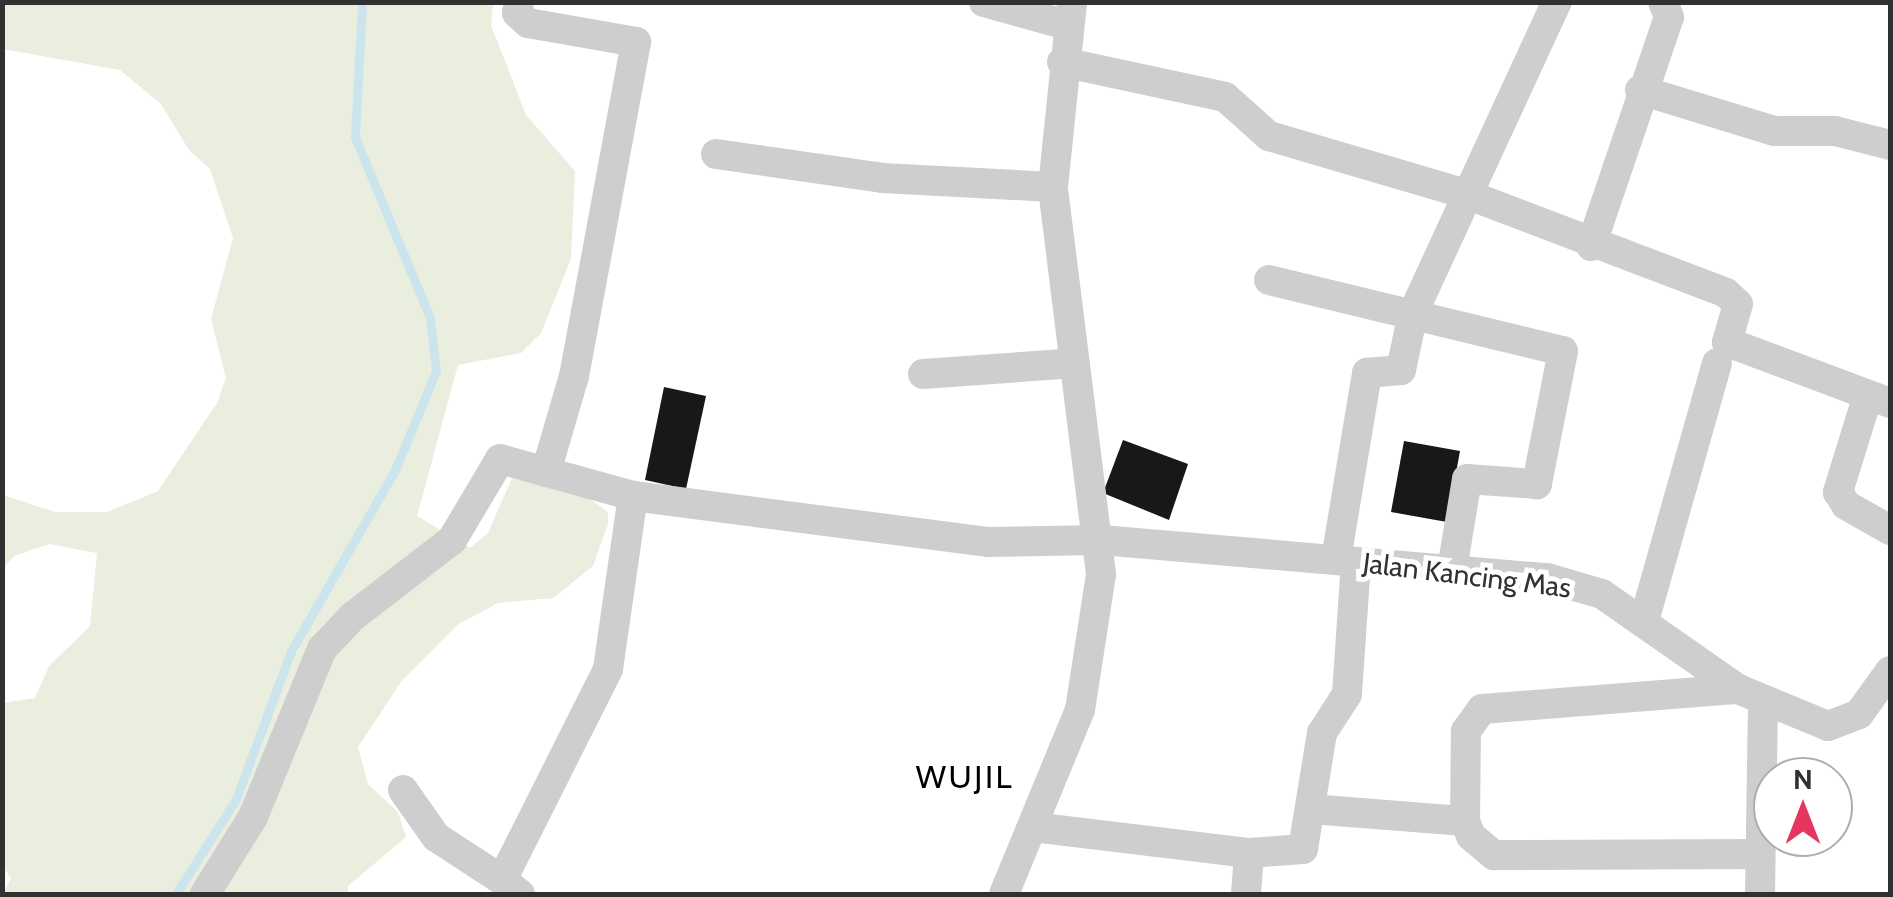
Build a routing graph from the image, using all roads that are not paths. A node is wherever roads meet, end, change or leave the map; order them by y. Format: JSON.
{"nodes":[{"id":1,"x":519,"y":2,"type":"edge"},
{"id":2,"x":984,"y":2,"type":"edge"},
{"id":3,"x":1557,"y":2,"type":"edge"},
{"id":4,"x":1663,"y":2,"type":"edge"},
{"id":5,"x":1070,"y":14,"type":"edge"},
{"id":6,"x":1062,"y":62,"type":"junction"},
{"id":7,"x":1640,"y":90,"type":"junction"},
{"id":8,"x":1890,"y":145,"type":"edge"},
{"id":9,"x":716,"y":154,"type":"dead end"},
{"id":10,"x":1053,"y":187,"type":"junction"},
{"id":11,"x":1466,"y":194,"type":"junction"},
{"id":12,"x":1591,"y":246,"type":"junction"},
{"id":13,"x":1269,"y":280,"type":"dead end"},
{"id":14,"x":1413,"y":313,"type":"junction"},
{"id":15,"x":1075,"y":363,"type":"junction"},
{"id":16,"x":1717,"y":363,"type":"dead end"},
{"id":17,"x":923,"y":374,"type":"dead end"},
{"id":18,"x":1879,"y":399,"type":"edge"},
{"id":19,"x":546,"y":472,"type":"junction"},
{"id":20,"x":632,"y":496,"type":"junction"},
{"id":21,"x":1890,"y":530,"type":"edge"},
{"id":22,"x":1102,"y":540,"type":"junction"},
{"id":23,"x":1346,"y":560,"type":"junction"},
{"id":24,"x":1452,"y":570,"type":"junction"},
{"id":25,"x":1644,"y":621,"type":"junction"},
{"id":26,"x":1890,"y":671,"type":"edge"},
{"id":27,"x":1750,"y":696,"type":"junction"},
{"id":28,"x":1753,"y":757,"type":"edge"},
{"id":29,"x":403,"y":790,"type":"dead end"},
{"id":30,"x":1311,"y":808,"type":"junction"},
{"id":31,"x":1464,"y":821,"type":"junction"},
{"id":32,"x":1034,"y":828,"type":"junction"},
{"id":33,"x":1249,"y":853,"type":"junction"},
{"id":34,"x":1753,"y":854,"type":"edge"},
{"id":35,"x":1759,"y":857,"type":"edge"},
{"id":36,"x":511,"y":888,"type":"edge"},
{"id":37,"x":205,"y":894,"type":"edge"},
{"id":38,"x":1004,"y":894,"type":"edge"},
{"id":39,"x":1246,"y":894,"type":"edge"},
{"id":40,"x":1760,"y":894,"type":"edge"}],
"edges":[{"from":1,"to":19,"type":"street"},
{"from":2,"to":5,"type":"street"},
{"from":3,"to":11,"type":"street"},
{"from":4,"to":7,"type":"street"},
{"from":5,"to":6,"type":"street"},
{"from":6,"to":10,"type":"street"},
{"from":6,"to":11,"type":"street"},
{"from":7,"to":8,"type":"street"},
{"from":7,"to":12,"type":"street"},
{"from":9,"to":10,"type":"street"},
{"from":10,"to":15,"type":"street"},
{"from":11,"to":12,"type":"street"},
{"from":11,"to":14,"type":"street"},
{"from":12,"to":18,"type":"street"},
{"from":13,"to":14,"type":"street"},
{"from":14,"to":23,"type":"street"},
{"from":14,"to":24,"type":"street"},
{"from":15,"to":17,"type":"street"},
{"from":15,"to":22,"type":"street"},
{"from":16,"to":25,"type":"street"},
{"from":18,"to":21,"type":"street"},
{"from":19,"to":20,"type":"street","name":"Jalan Kancing Mas"},
{"from":19,"to":37,"type":"street","name":"Jalan Kancing Mas"},
{"from":20,"to":22,"type":"street","name":"Jalan Kancing Mas"},
{"from":20,"to":36,"type":"street"},
{"from":22,"to":23,"type":"street","name":"Jalan Kancing Mas"},
{"from":22,"to":32,"type":"street"},
{"from":23,"to":24,"type":"street","name":"Jalan Kancing Mas"},
{"from":23,"to":30,"type":"street"},
{"from":24,"to":25,"type":"street","name":"Jalan Kancing Mas"},
{"from":25,"to":27,"type":"street","name":"Jalan Kancing Mas"},
{"from":26,"to":27,"type":"street","name":"Jalan Kancing Mas"},
{"from":27,"to":28,"type":"street"},
{"from":27,"to":31,"type":"street"},
{"from":29,"to":36,"type":"street"},
{"from":30,"to":31,"type":"street"},
{"from":30,"to":33,"type":"street"},
{"from":31,"to":34,"type":"street"},
{"from":32,"to":33,"type":"street"},
{"from":32,"to":38,"type":"street"},
{"from":33,"to":39,"type":"street"},
{"from":35,"to":40,"type":"street"}]}
